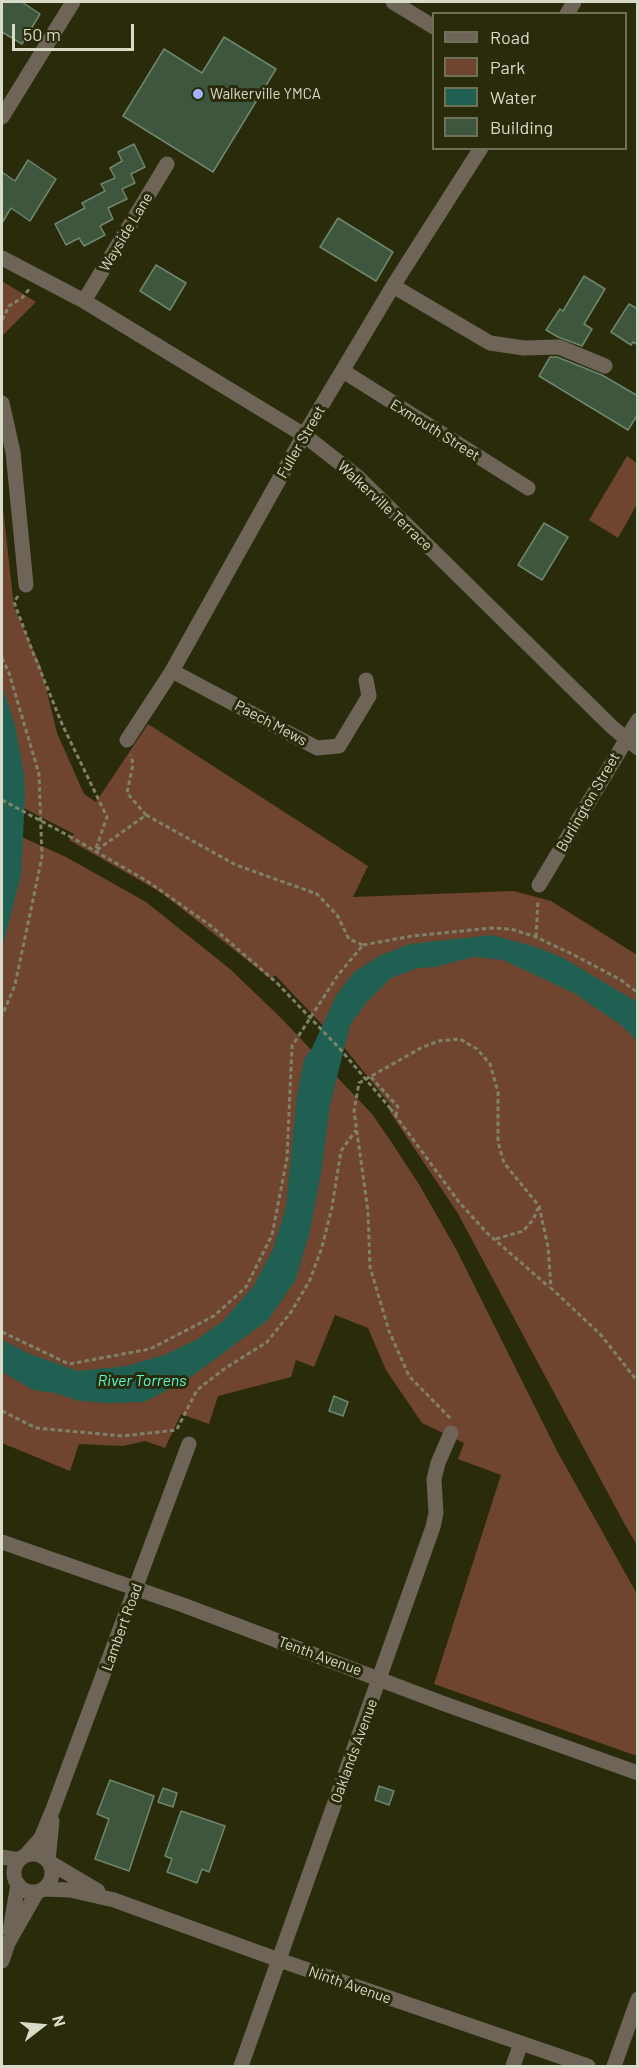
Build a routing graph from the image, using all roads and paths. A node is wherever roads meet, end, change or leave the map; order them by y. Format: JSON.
{"nodes":[{"id":1,"x":73,"y":2,"type":"edge"},
{"id":2,"x":393,"y":2,"type":"edge"},
{"id":3,"x":432,"y":26,"type":"edge"},
{"id":4,"x":2,"y":117,"type":"edge"},
{"id":5,"x":481,"y":150,"type":"edge"},
{"id":6,"x":167,"y":164,"type":"dead end"},
{"id":7,"x":2,"y":258,"type":"edge"},
{"id":8,"x":38,"y":277,"type":"junction"},
{"id":9,"x":393,"y":286,"type":"junction"},
{"id":10,"x":84,"y":301,"type":"junction"},
{"id":11,"x":2,"y":320,"type":"edge"},
{"id":12,"x":605,"y":366,"type":"dead end"},
{"id":13,"x":343,"y":371,"type":"junction"},
{"id":14,"x":2,"y":403,"type":"edge"},
{"id":15,"x":304,"y":435,"type":"junction"},
{"id":16,"x":528,"y":488,"type":"dead end"},
{"id":17,"x":26,"y":585,"type":"joint"},
{"id":18,"x":2,"y":658,"type":"edge"},
{"id":19,"x":172,"y":671,"type":"junction"},
{"id":20,"x":366,"y":680,"type":"dead end"},
{"id":21,"x":638,"y":720,"type":"edge"},
{"id":22,"x":127,"y":740,"type":"joint"},
{"id":23,"x":631,"y":743,"type":"edge"},
{"id":24,"x":2,"y":800,"type":"edge"},
{"id":25,"x":146,"y":815,"type":"junction"},
{"id":26,"x":95,"y":851,"type":"junction"},
{"id":27,"x":539,"y":885,"type":"joint"},
{"id":28,"x":536,"y":937,"type":"junction"},
{"id":29,"x":363,"y":945,"type":"junction"},
{"id":30,"x":638,"y":993,"type":"edge"},
{"id":31,"x":2,"y":1016,"type":"edge"},
{"id":32,"x":371,"y":1077,"type":"junction"},
{"id":33,"x":396,"y":1117,"type":"junction"},
{"id":34,"x":356,"y":1130,"type":"junction"},
{"id":35,"x":539,"y":1206,"type":"junction"},
{"id":36,"x":495,"y":1239,"type":"junction"},
{"id":37,"x":550,"y":1288,"type":"junction"},
{"id":38,"x":2,"y":1332,"type":"edge"},
{"id":39,"x":638,"y":1382,"type":"edge"},
{"id":40,"x":2,"y":1411,"type":"edge"},
{"id":41,"x":177,"y":1429,"type":"junction"},
{"id":42,"x":451,"y":1433,"type":"joint"},
{"id":43,"x":189,"y":1444,"type":"joint"},
{"id":44,"x":2,"y":1542,"type":"edge"},
{"id":45,"x":136,"y":1589,"type":"junction"},
{"id":46,"x":380,"y":1679,"type":"junction"},
{"id":47,"x":638,"y":1773,"type":"edge"},
{"id":48,"x":53,"y":1809,"type":"junction"},
{"id":49,"x":2,"y":1857,"type":"edge"},
{"id":50,"x":22,"y":1858,"type":"junction"},
{"id":51,"x":49,"y":1862,"type":"junction"},
{"id":52,"x":2,"y":1874,"type":"edge"},
{"id":53,"x":17,"y":1884,"type":"junction"},
{"id":54,"x":40,"y":1890,"type":"junction"},
{"id":55,"x":114,"y":1900,"type":"junction"},
{"id":56,"x":8,"y":1943,"type":"junction"},
{"id":57,"x":279,"y":1960,"type":"junction"},
{"id":58,"x":2,"y":1961,"type":"edge"},
{"id":59,"x":638,"y":1999,"type":"edge"},
{"id":60,"x":521,"y":2043,"type":"junction"},
{"id":61,"x":241,"y":2067,"type":"edge"},
{"id":62,"x":513,"y":2067,"type":"edge"},
{"id":63,"x":588,"y":2067,"type":"edge"},
{"id":64,"x":614,"y":2067,"type":"edge"}],
"edges":[{"from":1,"to":4,"type":"street"},
{"from":2,"to":3,"type":"street"},
{"from":5,"to":9,"type":"street","name":"Fuller Street"},
{"from":6,"to":10,"type":"street","name":"Wayside Lane"},
{"from":7,"to":8,"type":"street","name":"Walkerville Terrace"},
{"from":8,"to":10,"type":"street","name":"Walkerville Terrace"},
{"from":8,"to":11,"type":"path"},
{"from":9,"to":12,"type":"street"},
{"from":9,"to":13,"type":"street","name":"Fuller Street"},
{"from":10,"to":15,"type":"street","name":"Walkerville Terrace"},
{"from":13,"to":15,"type":"street","name":"Fuller Street"},
{"from":13,"to":16,"type":"street","name":"Exmouth Street"},
{"from":14,"to":17,"type":"street"},
{"from":15,"to":19,"type":"street","name":"Fuller Street"},
{"from":15,"to":23,"type":"street","name":"Walkerville Terrace"},
{"from":17,"to":26,"type":"path"},
{"from":18,"to":31,"type":"path"},
{"from":19,"to":20,"type":"street","name":"Paech Mews"},
{"from":19,"to":22,"type":"street","name":"Fuller Street"},
{"from":21,"to":23,"type":"street","name":"Burlington Street"},
{"from":22,"to":25,"type":"path"},
{"from":23,"to":27,"type":"street","name":"Burlington Street"},
{"from":24,"to":26,"type":"path","bridge":true},
{"from":25,"to":26,"type":"path"},
{"from":25,"to":29,"type":"path"},
{"from":26,"to":33,"type":"path","bridge":true},
{"from":27,"to":28,"type":"path"},
{"from":28,"to":29,"type":"path"},
{"from":28,"to":30,"type":"path"},
{"from":29,"to":38,"type":"path"},
{"from":32,"to":33,"type":"path"},
{"from":32,"to":34,"type":"path"},
{"from":32,"to":35,"type":"path"},
{"from":33,"to":36,"type":"path"},
{"from":34,"to":41,"type":"path"},
{"from":34,"to":42,"type":"path"},
{"from":35,"to":36,"type":"path"},
{"from":35,"to":37,"type":"path"},
{"from":36,"to":37,"type":"path"},
{"from":37,"to":39,"type":"path"},
{"from":40,"to":41,"type":"path"},
{"from":41,"to":43,"type":"path"},
{"from":42,"to":46,"type":"street","name":"Oaklands Avenue"},
{"from":43,"to":45,"type":"street","name":"Lambert Road"},
{"from":44,"to":45,"type":"street","name":"Tenth Avenue"},
{"from":45,"to":46,"type":"street","name":"Tenth Avenue"},
{"from":45,"to":48,"type":"street","name":"Lambert Road"},
{"from":46,"to":47,"type":"street","name":"Tenth Avenue"},
{"from":46,"to":57,"type":"street","name":"Oaklands Avenue"},
{"from":48,"to":50,"type":"street","name":"Lambert Road"},
{"from":48,"to":51,"type":"street","name":"Lambert Road"},
{"from":49,"to":50,"type":"street"},
{"from":50,"to":51,"type":"street"},
{"from":50,"to":53,"type":"street"},
{"from":51,"to":54,"type":"street"},
{"from":51,"to":55,"type":"street","name":"Ninth Avenue"},
{"from":52,"to":53,"type":"street"},
{"from":53,"to":54,"type":"street"},
{"from":53,"to":56,"type":"street"},
{"from":54,"to":55,"type":"street","name":"Ninth Avenue"},
{"from":54,"to":56,"type":"street"},
{"from":55,"to":57,"type":"street","name":"Ninth Avenue"},
{"from":56,"to":58,"type":"street"},
{"from":57,"to":60,"type":"street","name":"Ninth Avenue"},
{"from":57,"to":61,"type":"street","name":"Oaklands Avenue"},
{"from":59,"to":64,"type":"street"},
{"from":60,"to":62,"type":"street"},
{"from":60,"to":63,"type":"street","name":"Ninth Avenue"}]}
